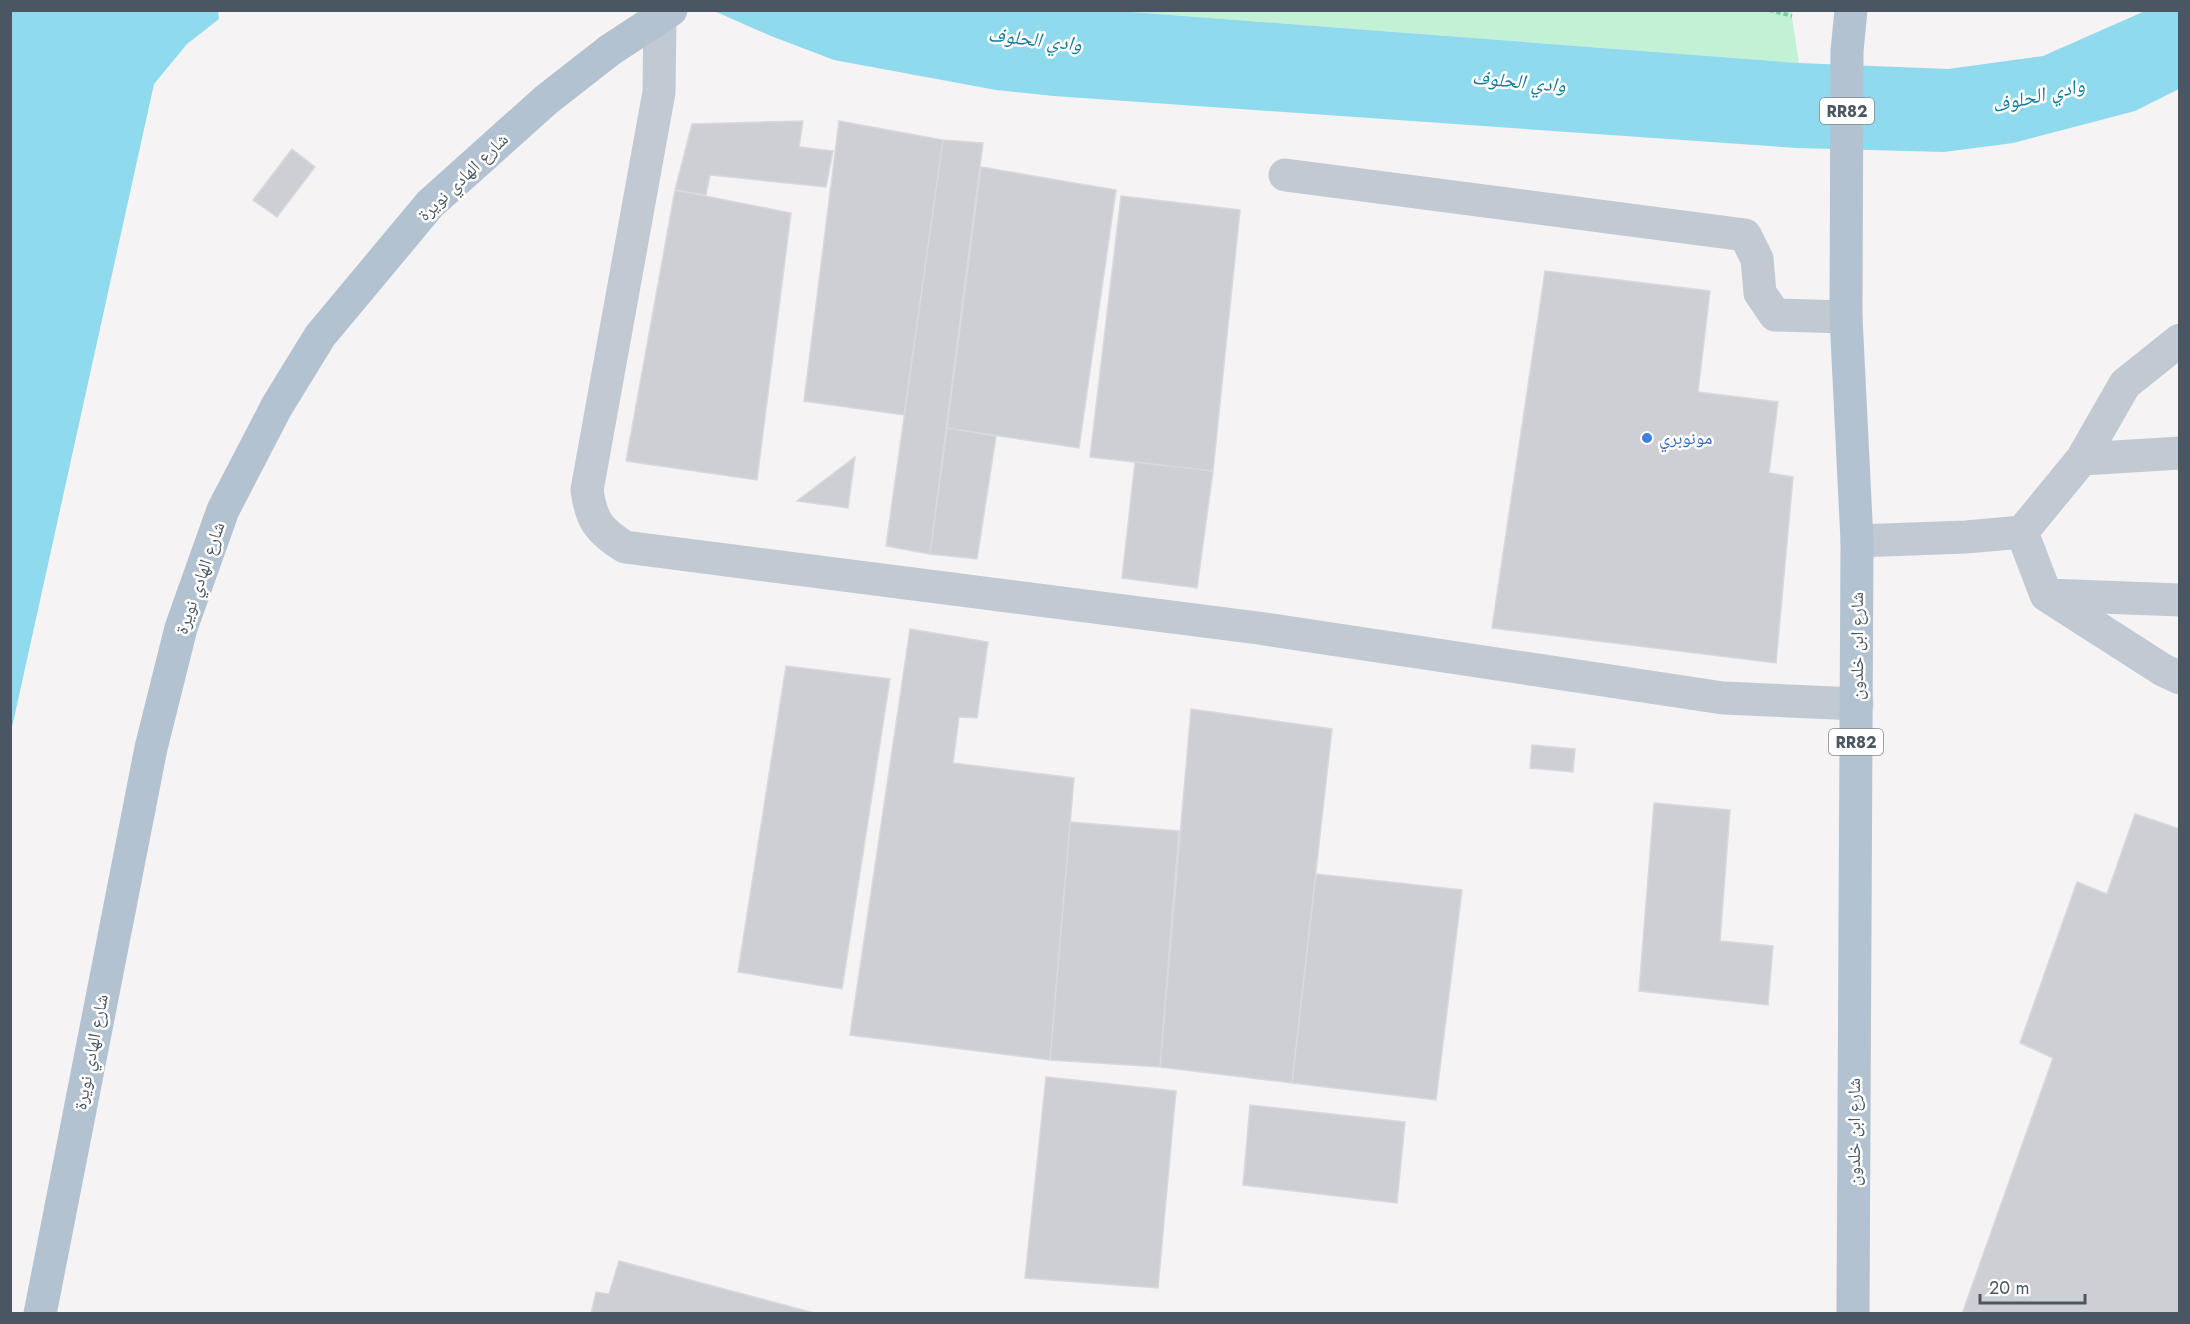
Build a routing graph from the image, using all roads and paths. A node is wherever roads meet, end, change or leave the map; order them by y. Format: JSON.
{"nodes":[{"id":1,"x":1769,"y":10,"type":"edge"},
{"id":2,"x":1833,"y":10,"type":"edge"},
{"id":3,"x":1851,"y":10,"type":"edge"},
{"id":4,"x":665,"y":14,"type":"edge"},
{"id":5,"x":1792,"y":16,"type":"dead end"},
{"id":6,"x":1847,"y":51,"type":"junction"},
{"id":7,"x":1285,"y":175,"type":"dead end"},
{"id":8,"x":1846,"y":317,"type":"junction"},
{"id":9,"x":2180,"y":340,"type":"edge"},
{"id":10,"x":2180,"y":453,"type":"edge"},
{"id":11,"x":2082,"y":459,"type":"junction"},
{"id":12,"x":2022,"y":532,"type":"junction"},
{"id":13,"x":1857,"y":541,"type":"junction"},
{"id":14,"x":2046,"y":595,"type":"junction"},
{"id":15,"x":2180,"y":600,"type":"edge"},
{"id":16,"x":2180,"y":678,"type":"edge"},
{"id":17,"x":1857,"y":704,"type":"junction"},
{"id":18,"x":40,"y":1314,"type":"edge"},
{"id":19,"x":1853,"y":1314,"type":"edge"}],
"edges":[{"from":1,"to":5,"type":"path"},
{"from":2,"to":6,"type":"main road","name":"شارع ابن خلدون","number":"RR82"},
{"from":3,"to":6,"type":"main road","name":"شارع ابن خلدون","number":"RR82"},
{"from":4,"to":17,"type":"street"},
{"from":4,"to":18,"type":"main road","name":"شارع الهادي نويرة"},
{"from":6,"to":8,"type":"main road","name":"شارع ابن خلدون","number":"RR82"},
{"from":7,"to":8,"type":"street"},
{"from":8,"to":13,"type":"main road","name":"شارع ابن خلدون","number":"RR82"},
{"from":9,"to":11,"type":"street"},
{"from":10,"to":11,"type":"street"},
{"from":11,"to":12,"type":"street"},
{"from":12,"to":13,"type":"street"},
{"from":12,"to":14,"type":"street"},
{"from":13,"to":17,"type":"main road","name":"شارع ابن خلدون","number":"RR82"},
{"from":14,"to":15,"type":"street"},
{"from":14,"to":16,"type":"street"},
{"from":17,"to":19,"type":"main road","name":"شارع ابن خلدون","number":"RR82"}]}
